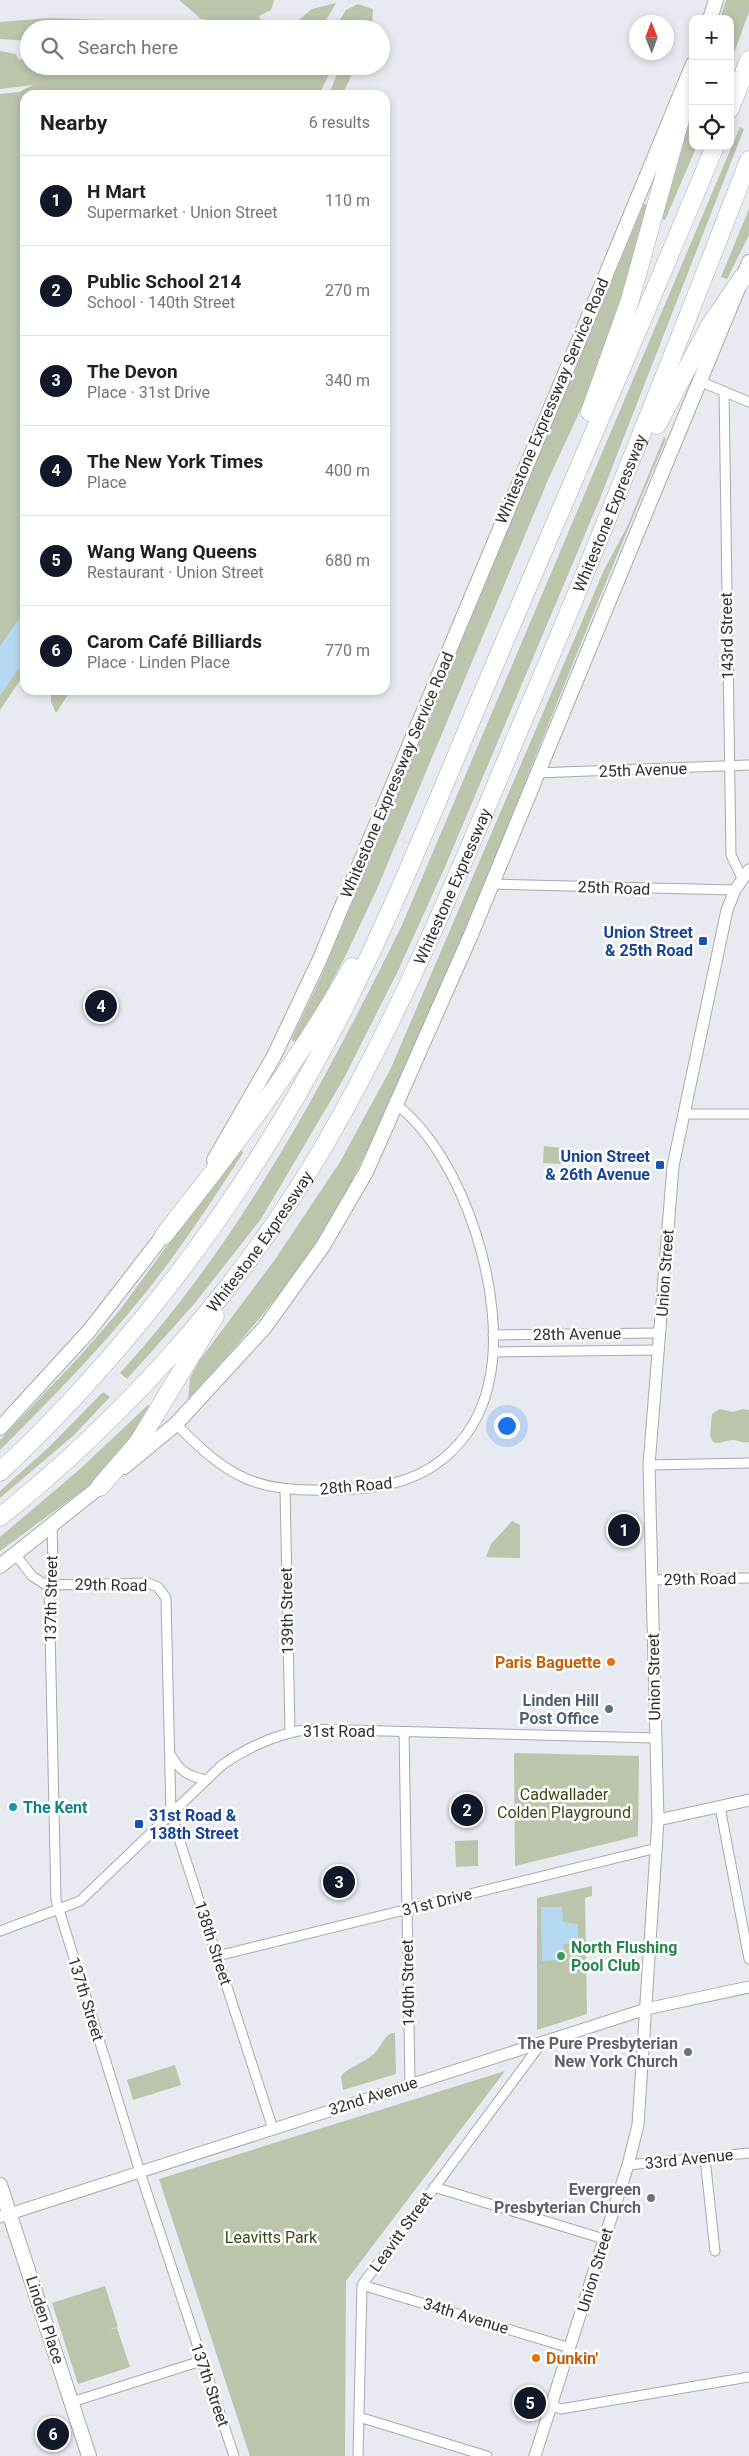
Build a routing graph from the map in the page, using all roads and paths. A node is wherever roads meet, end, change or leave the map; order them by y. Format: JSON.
{"nodes":[{"id":1,"x":716,"y":0,"type":"edge"},
{"id":2,"x":711,"y":15,"type":"edge"},
{"id":3,"x":749,"y":60,"type":"edge"},
{"id":4,"x":689,"y":74,"type":"edge"},
{"id":5,"x":689,"y":87,"type":"edge"},
{"id":6,"x":732,"y":105,"type":"edge"},
{"id":7,"x":713,"y":150,"type":"edge"},
{"id":8,"x":749,"y":160,"type":"edge"},
{"id":9,"x":747,"y":273,"type":"edge"},
{"id":10,"x":699,"y":381,"type":"junction"},
{"id":11,"x":724,"y":391,"type":"junction"},
{"id":12,"x":749,"y":402,"type":"edge"},
{"id":13,"x":513,"y":622,"type":"junction"},
{"id":14,"x":558,"y":639,"type":"junction"},
{"id":15,"x":749,"y":765,"type":"edge"},
{"id":16,"x":729,"y":767,"type":"junction"},
{"id":17,"x":536,"y":773,"type":"junction"},
{"id":18,"x":410,"y":865,"type":"junction"},
{"id":19,"x":746,"y":874,"type":"edge"},
{"id":20,"x":492,"y":884,"type":"junction"},
{"id":21,"x":735,"y":890,"type":"junction"},
{"id":22,"x":397,"y":1105,"type":"junction"},
{"id":23,"x":683,"y":1114,"type":"junction"},
{"id":24,"x":749,"y":1114,"type":"edge"},
{"id":25,"x":273,"y":1225,"type":"junction"},
{"id":26,"x":164,"y":1234,"type":"junction"},
{"id":27,"x":660,"y":1333,"type":"junction"},
{"id":28,"x":493,"y":1335,"type":"junction"},
{"id":29,"x":659,"y":1350,"type":"junction"},
{"id":30,"x":493,"y":1352,"type":"junction"},
{"id":31,"x":176,"y":1424,"type":"junction"},
{"id":32,"x":0,"y":1428,"type":"edge"},
{"id":33,"x":749,"y":1463,"type":"edge"},
{"id":34,"x":650,"y":1465,"type":"junction"},
{"id":35,"x":0,"y":1472,"type":"edge"},
{"id":36,"x":100,"y":1487,"type":"junction"},
{"id":37,"x":285,"y":1489,"type":"junction"},
{"id":38,"x":0,"y":1517,"type":"edge"},
{"id":39,"x":52,"y":1525,"type":"junction"},
{"id":40,"x":15,"y":1554,"type":"junction"},
{"id":41,"x":0,"y":1566,"type":"edge"},
{"id":42,"x":749,"y":1578,"type":"edge"},
{"id":43,"x":652,"y":1580,"type":"junction"},
{"id":44,"x":48,"y":1585,"type":"junction"},
{"id":45,"x":160,"y":1589,"type":"joint"},
{"id":46,"x":290,"y":1732,"type":"junction"},
{"id":47,"x":404,"y":1732,"type":"junction"},
{"id":48,"x":656,"y":1738,"type":"junction"},
{"id":49,"x":170,"y":1754,"type":"junction"},
{"id":50,"x":206,"y":1780,"type":"junction"},
{"id":51,"x":749,"y":1800,"type":"edge"},
{"id":52,"x":720,"y":1806,"type":"junction"},
{"id":53,"x":171,"y":1814,"type":"junction"},
{"id":54,"x":658,"y":1820,"type":"junction"},
{"id":55,"x":657,"y":1848,"type":"junction"},
{"id":56,"x":407,"y":1909,"type":"junction"},
{"id":57,"x":58,"y":1910,"type":"junction"},
{"id":58,"x":0,"y":1931,"type":"edge"},
{"id":59,"x":217,"y":1956,"type":"junction"},
{"id":60,"x":749,"y":1959,"type":"edge"},
{"id":61,"x":749,"y":1987,"type":"edge"},
{"id":62,"x":646,"y":2009,"type":"junction"},
{"id":63,"x":543,"y":2041,"type":"junction"},
{"id":64,"x":410,"y":2084,"type":"junction"},
{"id":65,"x":274,"y":2129,"type":"junction"},
{"id":66,"x":749,"y":2153,"type":"edge"},
{"id":67,"x":705,"y":2158,"type":"junction"},
{"id":68,"x":628,"y":2165,"type":"junction"},
{"id":69,"x":140,"y":2172,"type":"junction"},
{"id":70,"x":0,"y":2185,"type":"edge"},
{"id":71,"x":434,"y":2187,"type":"junction"},
{"id":72,"x":5,"y":2215,"type":"edge"},
{"id":73,"x":604,"y":2239,"type":"junction"},
{"id":74,"x":715,"y":2251,"type":"dead end"},
{"id":75,"x":362,"y":2285,"type":"junction"},
{"id":76,"x":570,"y":2348,"type":"junction"},
{"id":77,"x":201,"y":2360,"type":"junction"},
{"id":78,"x":749,"y":2377,"type":"edge"},
{"id":79,"x":72,"y":2402,"type":"junction"},
{"id":80,"x":551,"y":2405,"type":"junction"},
{"id":81,"x":359,"y":2417,"type":"junction"},
{"id":82,"x":89,"y":2456,"type":"edge"},
{"id":83,"x":234,"y":2456,"type":"edge"},
{"id":84,"x":358,"y":2456,"type":"edge"},
{"id":85,"x":487,"y":2456,"type":"edge"},
{"id":86,"x":535,"y":2456,"type":"edge"}],
"edges":[{"from":1,"to":2,"type":"main road"},
{"from":3,"to":6,"type":"highway"},
{"from":4,"to":26,"type":"main road","name":"Whitestone Expressway Service Road"},
{"from":5,"to":13,"type":"highway"},
{"from":7,"to":13,"type":"highway"},
{"from":8,"to":14,"type":"highway","name":"Whitestone Expressway"},
{"from":9,"to":10,"type":"main road"},
{"from":9,"to":14,"type":"highway"},
{"from":10,"to":11,"type":"street"},
{"from":10,"to":17,"type":"main road"},
{"from":11,"to":12,"type":"street"},
{"from":11,"to":16,"type":"street","name":"143rd Street"},
{"from":13,"to":18,"type":"highway"},
{"from":14,"to":25,"type":"highway","name":"Whitestone Expressway"},
{"from":15,"to":16,"type":"street","name":"25th Avenue"},
{"from":16,"to":17,"type":"street","name":"25th Avenue"},
{"from":16,"to":19,"type":"street","name":"143rd Street"},
{"from":17,"to":20,"type":"main road"},
{"from":18,"to":26,"type":"highway"},
{"from":18,"to":35,"type":"highway"},
{"from":19,"to":21,"type":"street","name":"Union Street"},
{"from":20,"to":21,"type":"street","name":"25th Road"},
{"from":20,"to":22,"type":"main road"},
{"from":21,"to":23,"type":"street","name":"Union Street"},
{"from":22,"to":28,"type":"street","name":"28th Road"},
{"from":22,"to":31,"type":"main road"},
{"from":23,"to":24,"type":"street"},
{"from":23,"to":27,"type":"street","name":"Union Street"},
{"from":25,"to":36,"type":"highway"},
{"from":25,"to":38,"type":"highway","name":"Whitestone Expressway"},
{"from":26,"to":32,"type":"main road","name":"Whitestone Expressway Service Road"},
{"from":27,"to":28,"type":"street","name":"28th Avenue"},
{"from":27,"to":29,"type":"street","name":"Union Street"},
{"from":28,"to":30,"type":"street","name":"28th Road"},
{"from":29,"to":30,"type":"street","name":"28th Avenue"},
{"from":29,"to":34,"type":"street","name":"Union Street"},
{"from":30,"to":37,"type":"street","name":"28th Road"},
{"from":31,"to":36,"type":"main road"},
{"from":31,"to":37,"type":"street","name":"28th Road"},
{"from":33,"to":34,"type":"street"},
{"from":34,"to":43,"type":"street","name":"Union Street"},
{"from":36,"to":39,"type":"main road"},
{"from":37,"to":46,"type":"street","name":"139th Street"},
{"from":39,"to":40,"type":"main road"},
{"from":39,"to":44,"type":"street","name":"137th Street"},
{"from":40,"to":41,"type":"main road"},
{"from":40,"to":44,"type":"street"},
{"from":42,"to":43,"type":"street","name":"29th Road"},
{"from":43,"to":48,"type":"street","name":"Union Street"},
{"from":44,"to":45,"type":"street","name":"29th Road"},
{"from":44,"to":57,"type":"street","name":"137th Street"},
{"from":45,"to":49,"type":"street","name":"138th Street"},
{"from":46,"to":47,"type":"street","name":"31st Road"},
{"from":46,"to":50,"type":"street","name":"31st Road"},
{"from":47,"to":48,"type":"street","name":"31st Road"},
{"from":47,"to":56,"type":"street","name":"140th Street"},
{"from":48,"to":54,"type":"street","name":"Union Street"},
{"from":49,"to":50,"type":"street"},
{"from":49,"to":53,"type":"street","name":"138th Street"},
{"from":50,"to":53,"type":"street","name":"31st Road"},
{"from":51,"to":52,"type":"street"},
{"from":52,"to":54,"type":"street"},
{"from":52,"to":60,"type":"street"},
{"from":53,"to":57,"type":"street","name":"31st Road"},
{"from":53,"to":59,"type":"street","name":"138th Street"},
{"from":54,"to":55,"type":"street","name":"Union Street"},
{"from":55,"to":56,"type":"street","name":"31st Drive"},
{"from":55,"to":62,"type":"street","name":"Union Street"},
{"from":56,"to":59,"type":"street","name":"31st Drive"},
{"from":56,"to":64,"type":"street","name":"140th Street"},
{"from":57,"to":58,"type":"street","name":"31st Road"},
{"from":57,"to":69,"type":"street","name":"137th Street"},
{"from":59,"to":65,"type":"street","name":"138th Street"},
{"from":61,"to":62,"type":"street","name":"32nd Avenue"},
{"from":62,"to":63,"type":"street","name":"32nd Avenue"},
{"from":62,"to":68,"type":"street","name":"Union Street"},
{"from":63,"to":64,"type":"street","name":"32nd Avenue"},
{"from":63,"to":71,"type":"street","name":"Leavitt Street"},
{"from":64,"to":65,"type":"street","name":"32nd Avenue"},
{"from":65,"to":69,"type":"street","name":"32nd Avenue"},
{"from":66,"to":67,"type":"street","name":"33rd Avenue"},
{"from":67,"to":68,"type":"street","name":"33rd Avenue"},
{"from":67,"to":74,"type":"street"},
{"from":68,"to":73,"type":"street","name":"Union Street"},
{"from":69,"to":72,"type":"street","name":"32nd Avenue"},
{"from":69,"to":77,"type":"street","name":"137th Street"},
{"from":70,"to":72,"type":"main road","name":"Linden Place"},
{"from":71,"to":73,"type":"street"},
{"from":71,"to":75,"type":"street","name":"Leavitt Street"},
{"from":72,"to":79,"type":"main road","name":"Linden Place"},
{"from":73,"to":76,"type":"street","name":"Union Street"},
{"from":75,"to":76,"type":"street","name":"34th Avenue"},
{"from":75,"to":81,"type":"street","name":"Leavitt Street"},
{"from":76,"to":80,"type":"street","name":"Union Street"},
{"from":77,"to":79,"type":"street"},
{"from":77,"to":83,"type":"street","name":"137th Street"},
{"from":78,"to":80,"type":"street"},
{"from":79,"to":82,"type":"main road","name":"Linden Place"},
{"from":80,"to":86,"type":"street","name":"Union Street"},
{"from":81,"to":84,"type":"street","name":"Leavitt Street"},
{"from":81,"to":85,"type":"street"}]}
